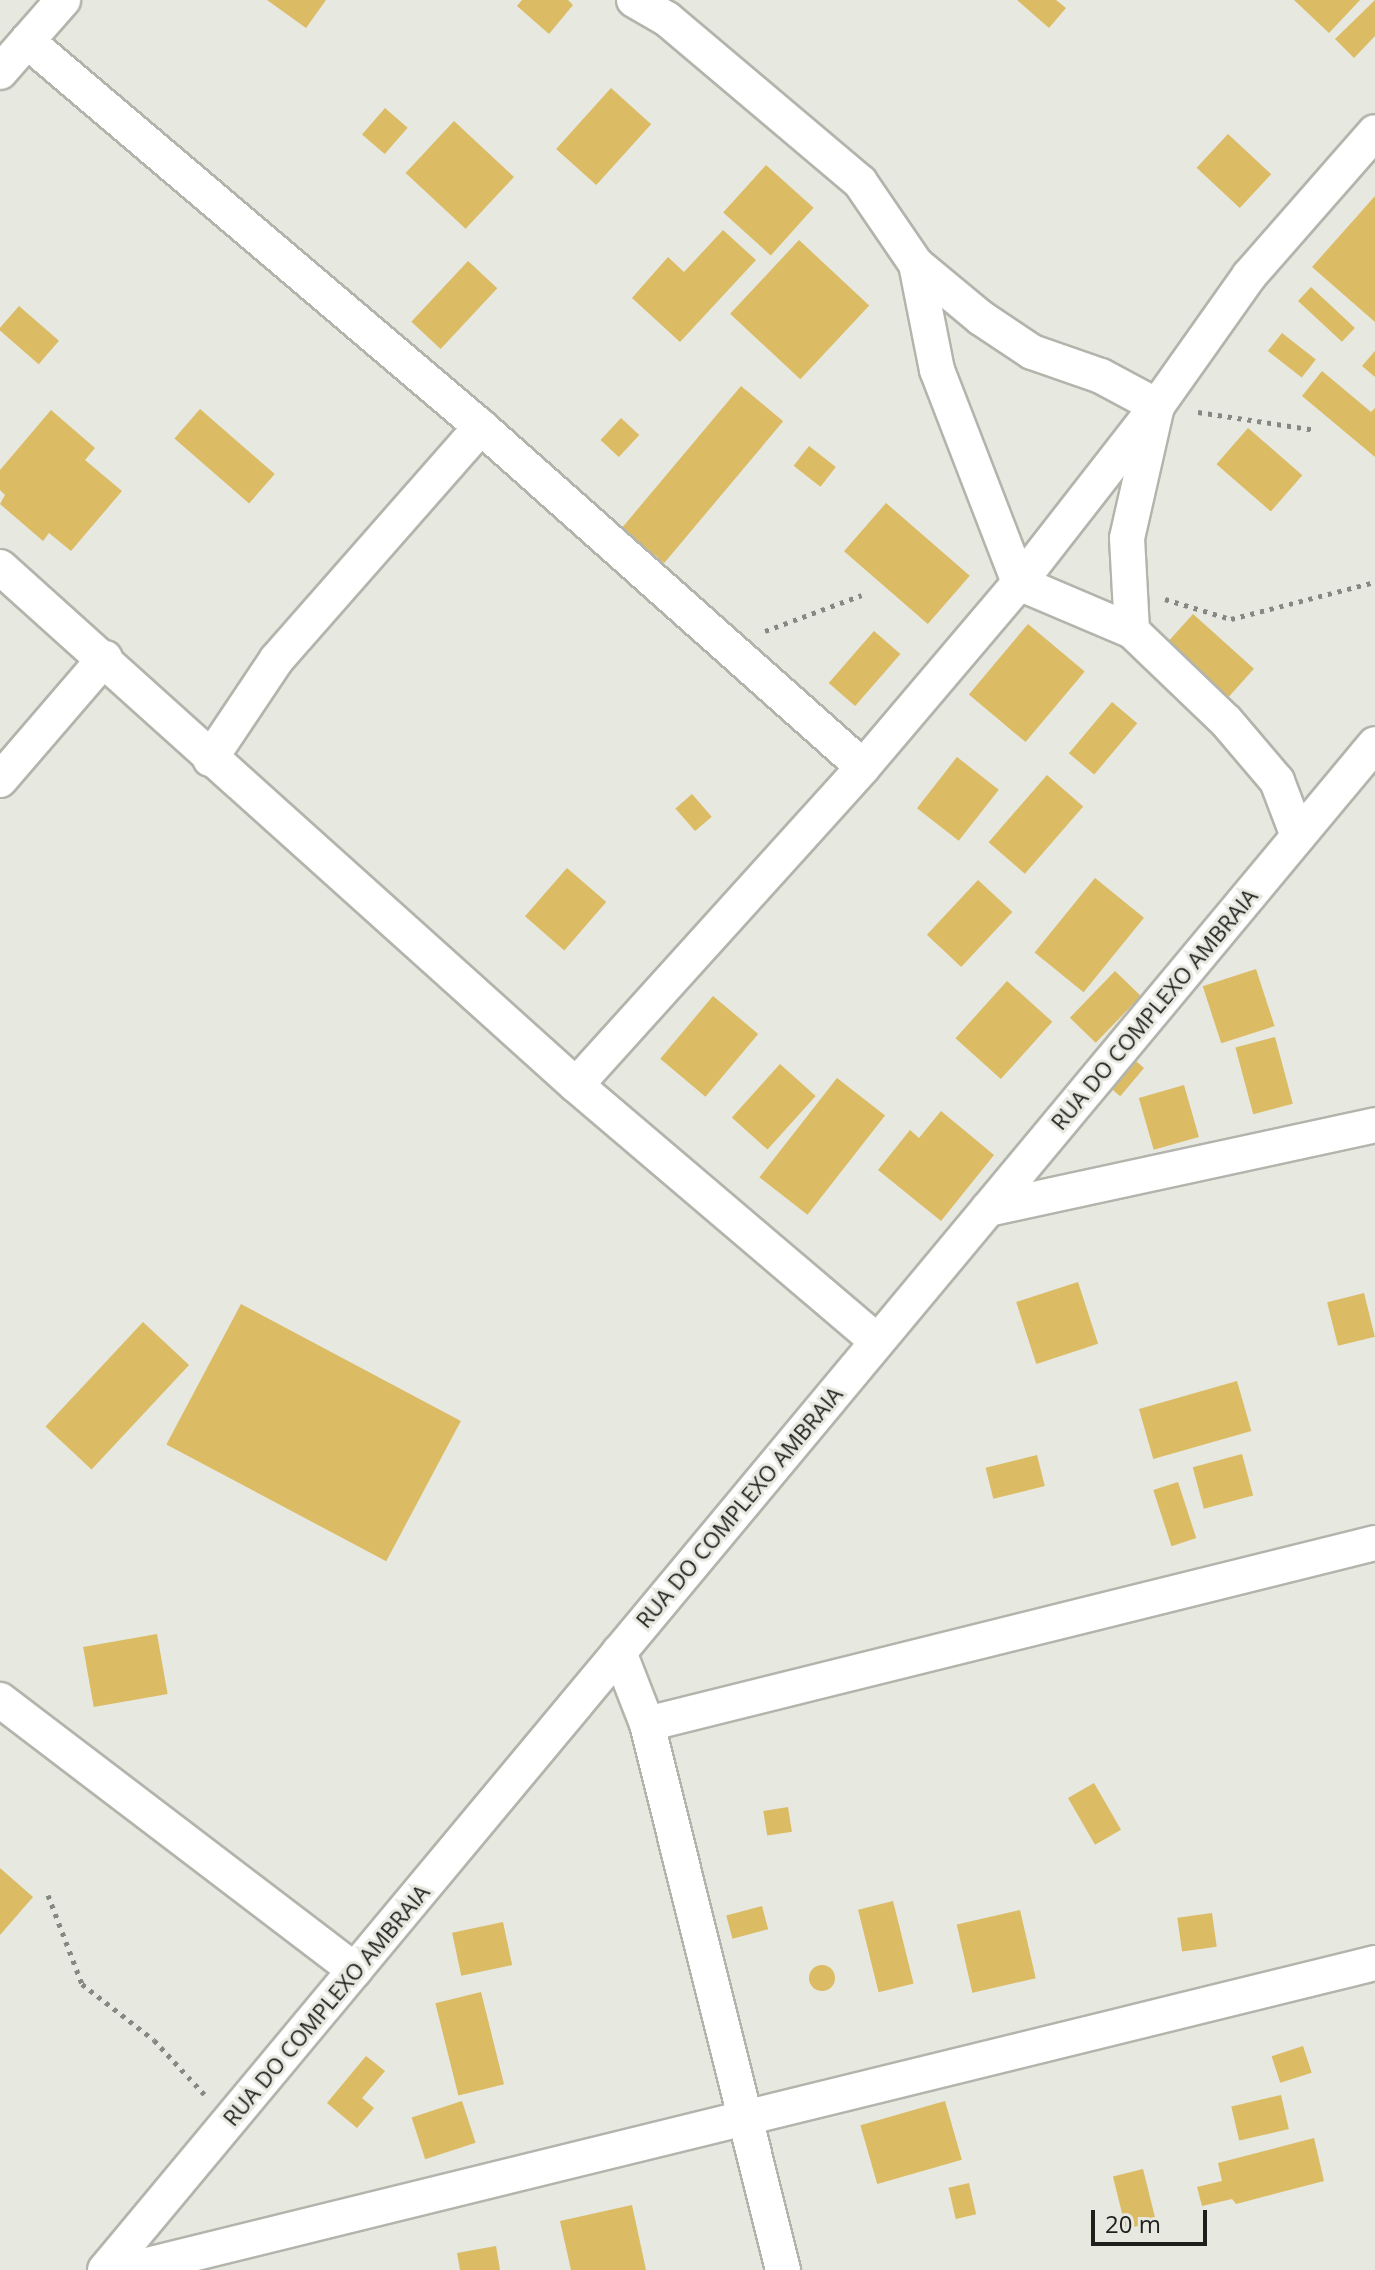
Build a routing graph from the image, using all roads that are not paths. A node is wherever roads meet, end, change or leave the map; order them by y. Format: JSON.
{"nodes":[{"id":1,"x":63,"y":0,"type":"edge"},
{"id":2,"x":634,"y":0,"type":"edge"},
{"id":3,"x":27,"y":41,"type":"junction"},
{"id":4,"x":0,"y":72,"type":"edge"},
{"id":5,"x":1375,"y":132,"type":"edge"},
{"id":6,"x":916,"y":264,"type":"junction"},
{"id":7,"x":1157,"y":406,"type":"junction"},
{"id":8,"x":481,"y":427,"type":"junction"},
{"id":9,"x":0,"y":567,"type":"edge"},
{"id":10,"x":1019,"y":583,"type":"junction"},
{"id":11,"x":1132,"y":631,"type":"junction"},
{"id":12,"x":105,"y":658,"type":"junction"},
{"id":13,"x":1375,"y":744,"type":"edge"},
{"id":14,"x":210,"y":759,"type":"junction"},
{"id":15,"x":863,"y":767,"type":"junction"},
{"id":16,"x":0,"y":780,"type":"edge"},
{"id":17,"x":1298,"y":836,"type":"junction"},
{"id":18,"x":576,"y":1085,"type":"junction"},
{"id":19,"x":1375,"y":1125,"type":"edge"},
{"id":20,"x":988,"y":1209,"type":"junction"},
{"id":21,"x":877,"y":1341,"type":"junction"},
{"id":22,"x":1375,"y":1543,"type":"edge"},
{"id":23,"x":619,"y":1652,"type":"junction"},
{"id":24,"x":0,"y":1700,"type":"edge"},
{"id":25,"x":647,"y":1724,"type":"junction"},
{"id":26,"x":1375,"y":1963,"type":"edge"},
{"id":27,"x":355,"y":1970,"type":"junction"},
{"id":28,"x":748,"y":2117,"type":"junction"},
{"id":29,"x":105,"y":2270,"type":"edge"},
{"id":30,"x":127,"y":2270,"type":"edge"},
{"id":31,"x":783,"y":2270,"type":"edge"}],
"edges":[{"from":1,"to":3,"type":"street"},
{"from":2,"to":6,"type":"street"},
{"from":3,"to":4,"type":"street"},
{"from":3,"to":8,"type":"street"},
{"from":5,"to":7,"type":"street"},
{"from":6,"to":7,"type":"street"},
{"from":6,"to":10,"type":"street"},
{"from":7,"to":10,"type":"street"},
{"from":7,"to":11,"type":"street"},
{"from":8,"to":14,"type":"street"},
{"from":8,"to":15,"type":"street"},
{"from":9,"to":12,"type":"street"},
{"from":10,"to":11,"type":"street"},
{"from":10,"to":15,"type":"street"},
{"from":11,"to":17,"type":"street"},
{"from":12,"to":14,"type":"street"},
{"from":12,"to":16,"type":"street"},
{"from":13,"to":17,"type":"street","name":"RUA DO COMPLEXO AMBRAIA"},
{"from":14,"to":18,"type":"street"},
{"from":15,"to":18,"type":"street"},
{"from":17,"to":20,"type":"street","name":"RUA DO COMPLEXO AMBRAIA"},
{"from":18,"to":21,"type":"street"},
{"from":19,"to":20,"type":"street"},
{"from":20,"to":21,"type":"street","name":"RUA DO COMPLEXO AMBRAIA"},
{"from":21,"to":23,"type":"street","name":"RUA DO COMPLEXO AMBRAIA"},
{"from":22,"to":25,"type":"street"},
{"from":23,"to":25,"type":"street"},
{"from":23,"to":27,"type":"street","name":"RUA DO COMPLEXO AMBRAIA"},
{"from":24,"to":27,"type":"street"},
{"from":25,"to":28,"type":"street"},
{"from":26,"to":28,"type":"street"},
{"from":27,"to":29,"type":"street","name":"RUA DO COMPLEXO AMBRAIA"},
{"from":28,"to":30,"type":"street"},
{"from":28,"to":31,"type":"street"}]}
